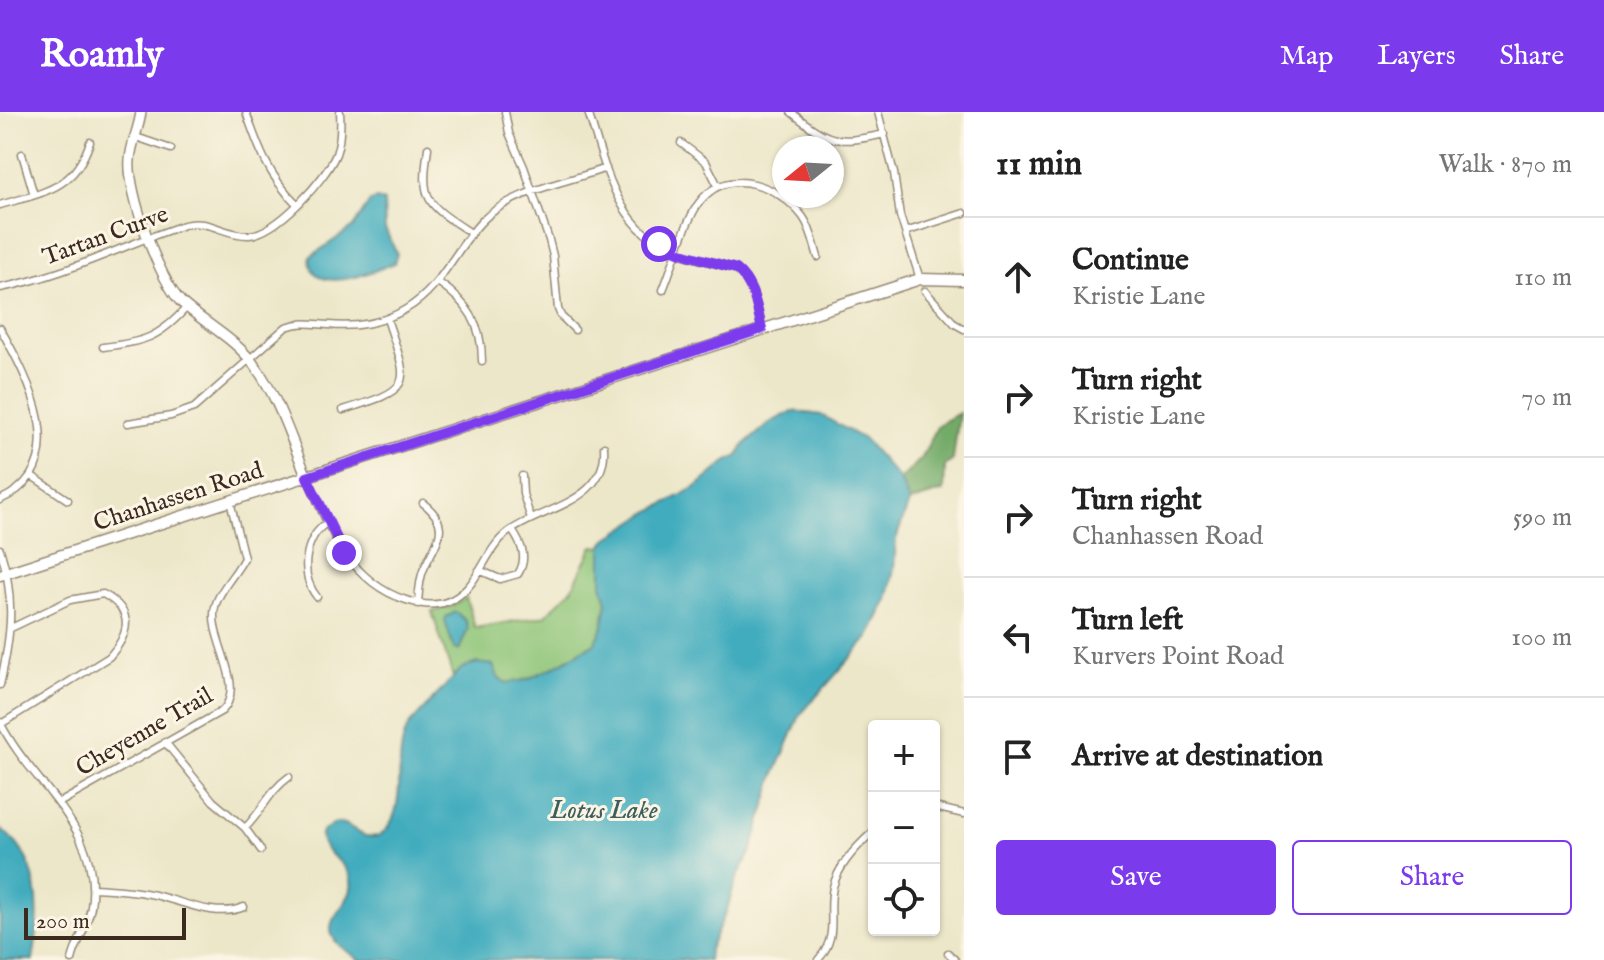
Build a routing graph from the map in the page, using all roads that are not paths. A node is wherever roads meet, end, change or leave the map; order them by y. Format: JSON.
{"nodes":[{"id":1,"x":141,"y":112,"type":"edge"},
{"id":2,"x":246,"y":112,"type":"edge"},
{"id":3,"x":340,"y":112,"type":"edge"},
{"id":4,"x":505,"y":112,"type":"edge"},
{"id":5,"x":588,"y":112,"type":"edge"},
{"id":6,"x":791,"y":112,"type":"edge"},
{"id":7,"x":878,"y":112,"type":"edge"},
{"id":8,"x":885,"y":134,"type":"junction"},
{"id":9,"x":136,"y":137,"type":"junction"},
{"id":10,"x":90,"y":142,"type":"dead end"},
{"id":11,"x":681,"y":143,"type":"dead end"},
{"id":12,"x":428,"y":148,"type":"dead end"},
{"id":13,"x":171,"y":149,"type":"dead end"},
{"id":14,"x":22,"y":154,"type":"dead end"},
{"id":15,"x":606,"y":168,"type":"junction"},
{"id":16,"x":718,"y":186,"type":"junction"},
{"id":17,"x":534,"y":193,"type":"junction"},
{"id":18,"x":34,"y":195,"type":"junction"},
{"id":19,"x":296,"y":203,"type":"junction"},
{"id":20,"x":0,"y":205,"type":"edge"},
{"id":21,"x":964,"y":213,"type":"edge"},
{"id":22,"x":905,"y":232,"type":"junction"},
{"id":23,"x":471,"y":233,"type":"junction"},
{"id":24,"x":148,"y":237,"type":"junction"},
{"id":25,"x":678,"y":252,"type":"junction"},
{"id":26,"x":818,"y":257,"type":"dead end"},
{"id":27,"x":920,"y":279,"type":"junction"},
{"id":28,"x":964,"y":280,"type":"edge"},
{"id":29,"x":438,"y":282,"type":"junction"},
{"id":30,"x":0,"y":288,"type":"edge"},
{"id":31,"x":663,"y":290,"type":"dead end"},
{"id":32,"x":925,"y":291,"type":"dead end"},
{"id":33,"x":187,"y":307,"type":"junction"},
{"id":34,"x":387,"y":319,"type":"junction"},
{"id":35,"x":0,"y":328,"type":"edge"},
{"id":36,"x":762,"y":329,"type":"junction"},
{"id":37,"x":964,"y":329,"type":"edge"},
{"id":38,"x":575,"y":330,"type":"dead end"},
{"id":39,"x":103,"y":347,"type":"dead end"},
{"id":40,"x":249,"y":358,"type":"junction"},
{"id":41,"x":482,"y":361,"type":"dead end"},
{"id":42,"x":343,"y":410,"type":"dead end"},
{"id":43,"x":128,"y":423,"type":"dead end"},
{"id":44,"x":604,"y":447,"type":"dead end"},
{"id":45,"x":32,"y":476,"type":"junction"},
{"id":46,"x":522,"y":476,"type":"dead end"},
{"id":47,"x":307,"y":477,"type":"junction"},
{"id":48,"x":0,"y":500,"type":"edge"},
{"id":49,"x":68,"y":500,"type":"dead end"},
{"id":50,"x":230,"y":501,"type":"junction"},
{"id":51,"x":423,"y":503,"type":"dead end"},
{"id":52,"x":531,"y":519,"type":"junction"},
{"id":53,"x":328,"y":522,"type":"junction"},
{"id":54,"x":512,"y":530,"type":"junction"},
{"id":55,"x":0,"y":549,"type":"edge"},
{"id":56,"x":479,"y":570,"type":"junction"},
{"id":57,"x":4,"y":573,"type":"edge"},
{"id":58,"x":317,"y":597,"type":"dead end"},
{"id":59,"x":418,"y":604,"type":"junction"},
{"id":60,"x":11,"y":628,"type":"junction"},
{"id":61,"x":0,"y":685,"type":"edge"},
{"id":62,"x":0,"y":723,"type":"edge"},
{"id":63,"x":165,"y":742,"type":"junction"},
{"id":64,"x":289,"y":777,"type":"dead end"},
{"id":65,"x":59,"y":803,"type":"junction"},
{"id":66,"x":940,"y":808,"type":"edge"},
{"id":67,"x":964,"y":814,"type":"edge"},
{"id":68,"x":245,"y":828,"type":"junction"},
{"id":69,"x":868,"y":837,"type":"edge"},
{"id":70,"x":261,"y":850,"type":"dead end"},
{"id":71,"x":93,"y":888,"type":"junction"},
{"id":72,"x":244,"y":907,"type":"dead end"},
{"id":73,"x":948,"y":953,"type":"dead end"},
{"id":74,"x":72,"y":960,"type":"edge"},
{"id":75,"x":818,"y":960,"type":"edge"},
{"id":76,"x":955,"y":960,"type":"edge"}],
"edges":[{"from":1,"to":9,"type":"street"},
{"from":2,"to":19,"type":"street"},
{"from":3,"to":19,"type":"street","name":"Tartan Curve"},
{"from":4,"to":17,"type":"street"},
{"from":5,"to":15,"type":"street"},
{"from":6,"to":8,"type":"street"},
{"from":7,"to":8,"type":"street"},
{"from":8,"to":22,"type":"street"},
{"from":9,"to":13,"type":"street"},
{"from":9,"to":24,"type":"street"},
{"from":10,"to":18,"type":"street"},
{"from":11,"to":16,"type":"street"},
{"from":12,"to":23,"type":"street"},
{"from":14,"to":18,"type":"street"},
{"from":15,"to":17,"type":"street"},
{"from":15,"to":25,"type":"street"},
{"from":16,"to":25,"type":"street"},
{"from":16,"to":26,"type":"street"},
{"from":17,"to":23,"type":"street"},
{"from":17,"to":38,"type":"street"},
{"from":18,"to":20,"type":"street"},
{"from":19,"to":24,"type":"street","name":"Tartan Curve"},
{"from":21,"to":22,"type":"street"},
{"from":22,"to":27,"type":"street"},
{"from":23,"to":29,"type":"street"},
{"from":24,"to":30,"type":"street","name":"Tartan Curve"},
{"from":24,"to":33,"type":"street"},
{"from":25,"to":31,"type":"street"},
{"from":25,"to":36,"type":"street"},
{"from":27,"to":28,"type":"main road","name":"Chanhassen Road"},
{"from":27,"to":36,"type":"main road","name":"Chanhassen Road"},
{"from":29,"to":34,"type":"street"},
{"from":29,"to":41,"type":"street"},
{"from":32,"to":37,"type":"street"},
{"from":33,"to":39,"type":"street"},
{"from":33,"to":40,"type":"street"},
{"from":34,"to":40,"type":"street"},
{"from":34,"to":42,"type":"street"},
{"from":35,"to":45,"type":"street"},
{"from":36,"to":47,"type":"main road","name":"Chanhassen Road"},
{"from":40,"to":43,"type":"street"},
{"from":40,"to":47,"type":"street"},
{"from":44,"to":52,"type":"street"},
{"from":45,"to":48,"type":"street"},
{"from":45,"to":49,"type":"street"},
{"from":46,"to":52,"type":"street"},
{"from":47,"to":50,"type":"main road","name":"Chanhassen Road"},
{"from":47,"to":53,"type":"street"},
{"from":50,"to":57,"type":"main road","name":"Chanhassen Road"},
{"from":50,"to":63,"type":"street","name":"Cheyenne Trail"},
{"from":51,"to":59,"type":"street"},
{"from":52,"to":54,"type":"street"},
{"from":53,"to":58,"type":"street"},
{"from":53,"to":59,"type":"street"},
{"from":54,"to":56,"type":"street"},
{"from":54,"to":56,"type":"street"},
{"from":55,"to":57,"type":"street"},
{"from":56,"to":59,"type":"street"},
{"from":57,"to":60,"type":"street"},
{"from":60,"to":61,"type":"street"},
{"from":60,"to":62,"type":"street"},
{"from":62,"to":65,"type":"street"},
{"from":63,"to":65,"type":"street","name":"Cheyenne Trail"},
{"from":63,"to":68,"type":"street"},
{"from":64,"to":68,"type":"street"},
{"from":65,"to":71,"type":"street"},
{"from":66,"to":67,"type":"street"},
{"from":68,"to":70,"type":"street"},
{"from":69,"to":75,"type":"street"},
{"from":71,"to":72,"type":"street"},
{"from":71,"to":74,"type":"street"},
{"from":73,"to":76,"type":"street"}]}
